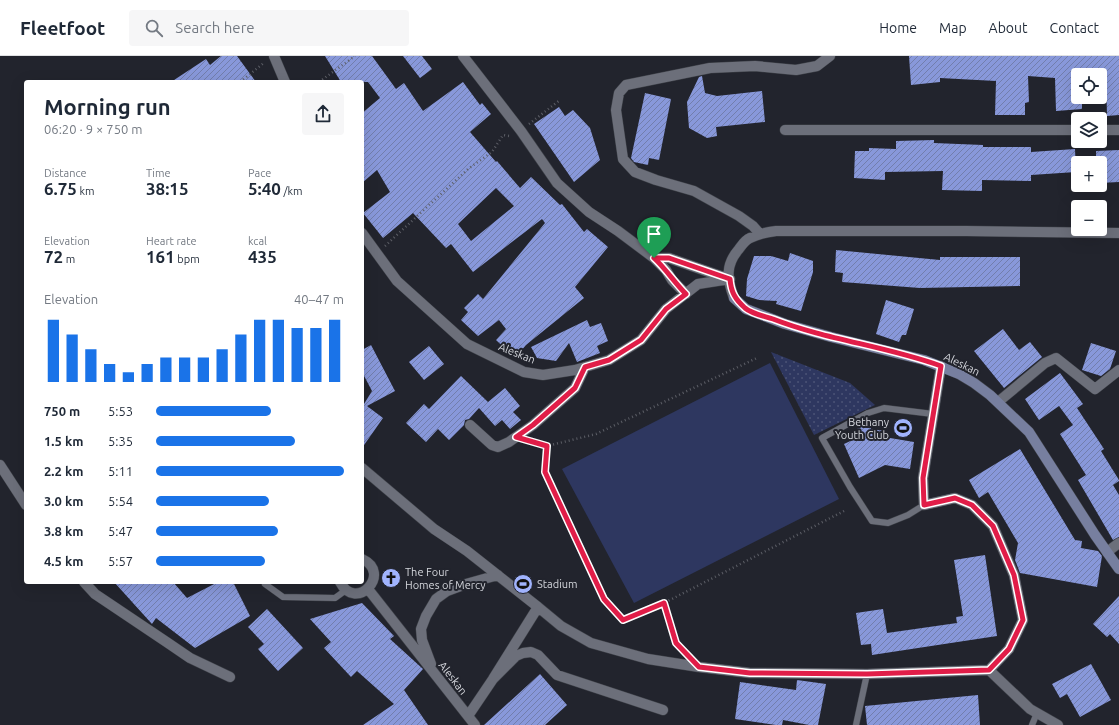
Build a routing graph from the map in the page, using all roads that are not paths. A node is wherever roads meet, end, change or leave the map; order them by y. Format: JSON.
{"nodes":[{"id":1,"x":463,"y":56,"type":"edge"},
{"id":2,"x":830,"y":56,"type":"edge"},
{"id":3,"x":271,"y":58,"type":"edge"},
{"id":4,"x":284,"y":80,"type":"edge"},
{"id":5,"x":785,"y":130,"type":"dead end"},
{"id":6,"x":1071,"y":130,"type":"edge"},
{"id":7,"x":1107,"y":130,"type":"edge"},
{"id":8,"x":1119,"y":130,"type":"edge"},
{"id":9,"x":1119,"y":233,"type":"edge"},
{"id":10,"x":760,"y":234,"type":"junction"},
{"id":11,"x":364,"y":236,"type":"edge"},
{"id":12,"x":654,"y":258,"type":"junction"},
{"id":13,"x":730,"y":279,"type":"junction"},
{"id":14,"x":686,"y":294,"type":"junction"},
{"id":15,"x":941,"y":366,"type":"junction"},
{"id":16,"x":585,"y":367,"type":"junction"},
{"id":17,"x":1119,"y":370,"type":"edge"},
{"id":18,"x":998,"y":402,"type":"junction"},
{"id":19,"x":933,"y":414,"type":"junction"},
{"id":20,"x":470,"y":425,"type":"dead end"},
{"id":21,"x":0,"y":466,"type":"edge"},
{"id":22,"x":364,"y":470,"type":"edge"},
{"id":23,"x":24,"y":502,"type":"edge"},
{"id":24,"x":924,"y":505,"type":"junction"},
{"id":25,"x":1119,"y":543,"type":"edge"},
{"id":26,"x":1107,"y":552,"type":"junction"},
{"id":27,"x":364,"y":560,"type":"edge"},
{"id":28,"x":1119,"y":569,"type":"edge"},
{"id":29,"x":498,"y":575,"type":"junction"},
{"id":30,"x":86,"y":584,"type":"edge"},
{"id":31,"x":265,"y":584,"type":"dead end"},
{"id":32,"x":343,"y":586,"type":"edge"},
{"id":33,"x":368,"y":589,"type":"junction"},
{"id":34,"x":538,"y":606,"type":"junction"},
{"id":35,"x":989,"y":670,"type":"junction"},
{"id":36,"x":434,"y":673,"type":"junction"},
{"id":37,"x":867,"y":674,"type":"junction"},
{"id":38,"x":230,"y":677,"type":"dead end"},
{"id":39,"x":493,"y":679,"type":"junction"},
{"id":40,"x":663,"y":710,"type":"dead end"},
{"id":41,"x":1037,"y":713,"type":"junction"},
{"id":42,"x":468,"y":716,"type":"junction"},
{"id":43,"x":475,"y":725,"type":"edge"},
{"id":44,"x":856,"y":725,"type":"edge"},
{"id":45,"x":1032,"y":725,"type":"edge"},
{"id":46,"x":1058,"y":725,"type":"edge"}],
"edges":[{"from":1,"to":12,"type":"street"},
{"from":2,"to":10,"type":"street"},
{"from":3,"to":4,"type":"street"},
{"from":5,"to":6,"type":"street"},
{"from":7,"to":8,"type":"street"},
{"from":9,"to":10,"type":"street","name":"Aleskan"},
{"from":10,"to":13,"type":"street","name":"Aleskan"},
{"from":11,"to":16,"type":"street","name":"Aleskan"},
{"from":12,"to":13,"type":"street"},
{"from":12,"to":14,"type":"street"},
{"from":13,"to":14,"type":"street","name":"Aleskan"},
{"from":13,"to":15,"type":"street","name":"Aleskan"},
{"from":14,"to":16,"type":"street","name":"Aleskan"},
{"from":15,"to":18,"type":"street","name":"Aleskan"},
{"from":15,"to":19,"type":"street"},
{"from":16,"to":20,"type":"street"},
{"from":17,"to":18,"type":"street"},
{"from":18,"to":26,"type":"street","name":"Aleskan"},
{"from":19,"to":24,"type":"street"},
{"from":19,"to":24,"type":"lane"},
{"from":21,"to":23,"type":"street"},
{"from":22,"to":29,"type":"street"},
{"from":24,"to":35,"type":"street"},
{"from":25,"to":26,"type":"street"},
{"from":26,"to":28,"type":"street","name":"Aleskan"},
{"from":27,"to":33,"type":"street"},
{"from":29,"to":34,"type":"street"},
{"from":29,"to":36,"type":"street"},
{"from":30,"to":38,"type":"street"},
{"from":31,"to":32,"type":"lane"},
{"from":32,"to":33,"type":"street"},
{"from":33,"to":36,"type":"street","name":"Aleskan"},
{"from":34,"to":37,"type":"street"},
{"from":34,"to":39,"type":"street"},
{"from":35,"to":37,"type":"street"},
{"from":35,"to":41,"type":"street"},
{"from":36,"to":42,"type":"street","name":"Aleskan"},
{"from":37,"to":44,"type":"lane"},
{"from":39,"to":40,"type":"street"},
{"from":39,"to":42,"type":"street"},
{"from":41,"to":45,"type":"lane"},
{"from":41,"to":46,"type":"street"},
{"from":42,"to":43,"type":"street","name":"Aleskan"}]}
